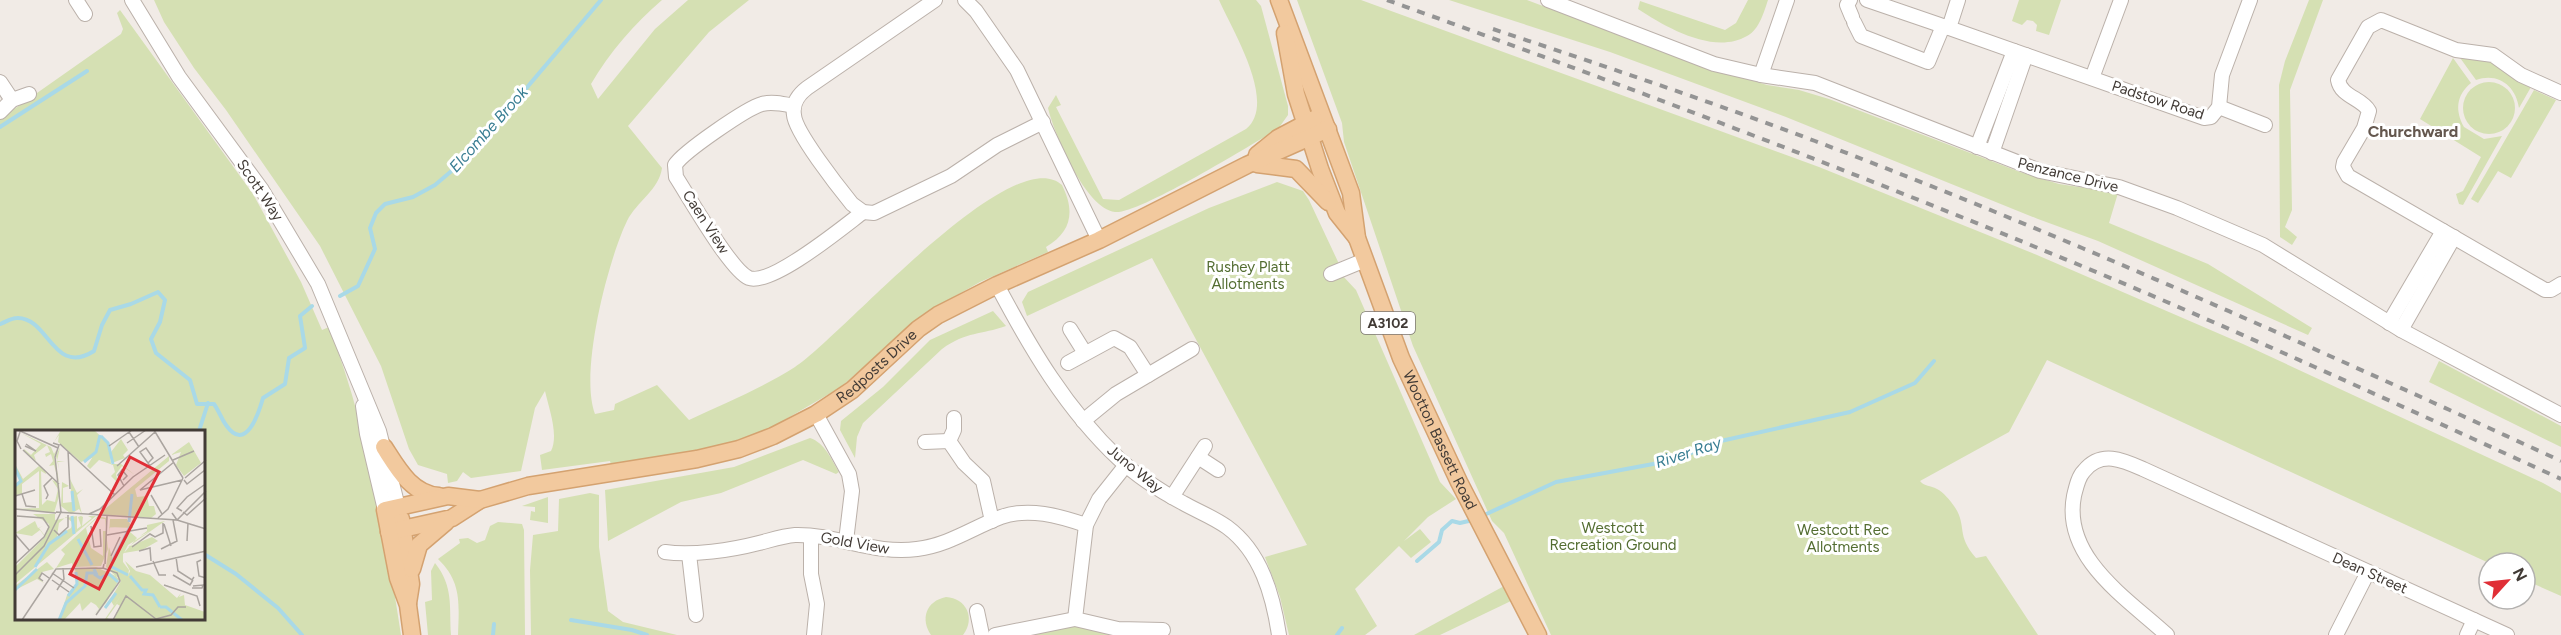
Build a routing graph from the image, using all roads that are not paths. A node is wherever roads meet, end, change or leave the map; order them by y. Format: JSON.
{"nodes":[{"id":1,"x":76,"y":0,"type":"edge"},
{"id":2,"x":132,"y":0,"type":"edge"},
{"id":3,"x":935,"y":0,"type":"edge"},
{"id":4,"x":965,"y":0,"type":"edge"},
{"id":5,"x":1548,"y":0,"type":"edge"},
{"id":6,"x":1786,"y":0,"type":"edge"},
{"id":7,"x":1850,"y":0,"type":"edge"},
{"id":8,"x":1867,"y":0,"type":"edge"},
{"id":9,"x":1958,"y":0,"type":"edge"},
{"id":10,"x":2121,"y":0,"type":"edge"},
{"id":11,"x":2250,"y":0,"type":"edge"},
{"id":12,"x":1281,"y":6,"type":"edge"},
{"id":13,"x":85,"y":14,"type":"dead end"},
{"id":14,"x":1946,"y":27,"type":"junction"},
{"id":15,"x":2020,"y":53,"type":"junction"},
{"id":16,"x":1761,"y":75,"type":"junction"},
{"id":17,"x":2092,"y":78,"type":"junction"},
{"id":18,"x":0,"y":82,"type":"edge"},
{"id":19,"x":29,"y":93,"type":"dead end"},
{"id":20,"x":2561,"y":93,"type":"edge"},
{"id":21,"x":12,"y":100,"type":"junction"},
{"id":22,"x":794,"y":106,"type":"junction"},
{"id":23,"x":2219,"y":107,"type":"junction"},
{"id":24,"x":0,"y":112,"type":"edge"},
{"id":25,"x":1042,"y":122,"type":"junction"},
{"id":26,"x":1325,"y":122,"type":"junction"},
{"id":27,"x":2265,"y":125,"type":"dead end"},
{"id":28,"x":1308,"y":131,"type":"junction"},
{"id":29,"x":1977,"y":147,"type":"junction"},
{"id":30,"x":1992,"y":153,"type":"junction"},
{"id":31,"x":1248,"y":165,"type":"junction"},
{"id":32,"x":863,"y":212,"type":"junction"},
{"id":33,"x":1336,"y":213,"type":"junction"},
{"id":34,"x":2449,"y":234,"type":"junction"},
{"id":35,"x":1357,"y":238,"type":"junction"},
{"id":36,"x":1099,"y":240,"type":"junction"},
{"id":37,"x":1365,"y":260,"type":"junction"},
{"id":38,"x":1331,"y":274,"type":"dead end"},
{"id":39,"x":2561,"y":284,"type":"edge"},
{"id":40,"x":997,"y":285,"type":"junction"},
{"id":41,"x":2395,"y":326,"type":"junction"},
{"id":42,"x":1070,"y":329,"type":"dead end"},
{"id":43,"x":1192,"y":349,"type":"dead end"},
{"id":44,"x":1085,"y":353,"type":"junction"},
{"id":45,"x":1068,"y":363,"type":"dead end"},
{"id":46,"x":1148,"y":375,"type":"junction"},
{"id":47,"x":362,"y":394,"type":"junction"},
{"id":48,"x":816,"y":414,"type":"junction"},
{"id":49,"x":2561,"y":415,"type":"edge"},
{"id":50,"x":954,"y":418,"type":"dead end"},
{"id":51,"x":1083,"y":421,"type":"junction"},
{"id":52,"x":949,"y":441,"type":"junction"},
{"id":53,"x":925,"y":442,"type":"dead end"},
{"id":54,"x":384,"y":447,"type":"junction"},
{"id":55,"x":1126,"y":465,"type":"junction"},
{"id":56,"x":1218,"y":470,"type":"dead end"},
{"id":57,"x":448,"y":496,"type":"junction"},
{"id":58,"x":1172,"y":497,"type":"junction"},
{"id":59,"x":480,"y":500,"type":"junction"},
{"id":60,"x":392,"y":508,"type":"junction"},
{"id":61,"x":452,"y":518,"type":"junction"},
{"id":62,"x":992,"y":521,"type":"junction"},
{"id":63,"x":1086,"y":525,"type":"junction"},
{"id":64,"x":396,"y":530,"type":"junction"},
{"id":65,"x":811,"y":536,"type":"junction"},
{"id":66,"x":846,"y":540,"type":"junction"},
{"id":67,"x":665,"y":552,"type":"dead end"},
{"id":68,"x":689,"y":554,"type":"junction"},
{"id":69,"x":2368,"y":572,"type":"junction"},
{"id":70,"x":411,"y":575,"type":"junction"},
{"id":71,"x":408,"y":606,"type":"junction"},
{"id":72,"x":691,"y":611,"type":"dead end"},
{"id":73,"x":977,"y":611,"type":"dead end"},
{"id":74,"x":1075,"y":619,"type":"junction"},
{"id":75,"x":2474,"y":620,"type":"junction"},
{"id":76,"x":1163,"y":630,"type":"dead end"},
{"id":77,"x":412,"y":635,"type":"edge"},
{"id":78,"x":814,"y":635,"type":"edge"},
{"id":79,"x":982,"y":635,"type":"edge"},
{"id":80,"x":995,"y":635,"type":"edge"},
{"id":81,"x":1279,"y":635,"type":"edge"},
{"id":82,"x":1538,"y":635,"type":"edge"},
{"id":83,"x":2167,"y":635,"type":"edge"},
{"id":84,"x":2336,"y":635,"type":"edge"},
{"id":85,"x":2467,"y":635,"type":"edge"},
{"id":86,"x":2508,"y":635,"type":"edge"}],
"edges":[{"from":1,"to":13,"type":"street"},
{"from":2,"to":47,"type":"street","name":"Scott Way"},
{"from":3,"to":22,"type":"street"},
{"from":4,"to":25,"type":"street"},
{"from":5,"to":16,"type":"street","name":"Penzance Drive"},
{"from":6,"to":16,"type":"street"},
{"from":7,"to":14,"type":"street"},
{"from":8,"to":14,"type":"street","name":"Padstow Road"},
{"from":9,"to":14,"type":"street"},
{"from":10,"to":17,"type":"street","name":"Padstow Road"},
{"from":11,"to":23,"type":"street","name":"Padstow Road"},
{"from":12,"to":26,"type":"main road","name":"Wootton Bassett Road","number":"A3102"},
{"from":12,"to":28,"type":"main road","name":"Wootton Bassett Road","number":"A3102"},
{"from":14,"to":15,"type":"street","name":"Padstow Road"},
{"from":15,"to":17,"type":"street","name":"Padstow Road"},
{"from":15,"to":29,"type":"street"},
{"from":15,"to":30,"type":"street"},
{"from":16,"to":29,"type":"street","name":"Penzance Drive"},
{"from":17,"to":23,"type":"street","name":"Padstow Road"},
{"from":18,"to":21,"type":"street"},
{"from":19,"to":21,"type":"street"},
{"from":20,"to":34,"type":"street"},
{"from":21,"to":24,"type":"street"},
{"from":22,"to":32,"type":"street"},
{"from":22,"to":32,"type":"street","name":"Caen View"},
{"from":23,"to":27,"type":"street","name":"Padstow Road"},
{"from":25,"to":32,"type":"street","name":"Caen View"},
{"from":25,"to":36,"type":"street"},
{"from":26,"to":28,"type":"main road","name":"Redposts Drive"},
{"from":26,"to":35,"type":"main road","name":"Wootton Bassett Road","number":"A3102"},
{"from":28,"to":31,"type":"main road","name":"Redposts Drive"},
{"from":28,"to":33,"type":"main road","name":"Wootton Bassett Road","number":"A3102"},
{"from":29,"to":30,"type":"street","name":"Penzance Drive"},
{"from":30,"to":41,"type":"street","name":"Penzance Drive"},
{"from":31,"to":33,"type":"main road"},
{"from":31,"to":36,"type":"main road","name":"Redposts Drive"},
{"from":33,"to":35,"type":"main road","name":"Wootton Bassett Road","number":"A3102"},
{"from":34,"to":39,"type":"street"},
{"from":34,"to":41,"type":"street"},
{"from":35,"to":37,"type":"main road","name":"Wootton Bassett Road","number":"A3102"},
{"from":36,"to":40,"type":"main road","name":"Redposts Drive"},
{"from":37,"to":38,"type":"street"},
{"from":37,"to":82,"type":"main road","name":"Wootton Bassett Road","number":"A3102"},
{"from":40,"to":48,"type":"main road","name":"Redposts Drive"},
{"from":40,"to":51,"type":"street","name":"Juno Way"},
{"from":41,"to":49,"type":"street","name":"Penzance Drive"},
{"from":42,"to":44,"type":"street"},
{"from":43,"to":46,"type":"street"},
{"from":44,"to":45,"type":"street"},
{"from":44,"to":46,"type":"street"},
{"from":46,"to":51,"type":"street"},
{"from":47,"to":54,"type":"street","name":"Scott Way"},
{"from":47,"to":60,"type":"street","name":"Scott Way"},
{"from":48,"to":59,"type":"main road","name":"Redposts Drive"},
{"from":48,"to":66,"type":"street"},
{"from":50,"to":52,"type":"street"},
{"from":51,"to":55,"type":"street","name":"Juno Way"},
{"from":52,"to":53,"type":"street"},
{"from":52,"to":62,"type":"street"},
{"from":54,"to":57,"type":"main road"},
{"from":54,"to":60,"type":"street","name":"Scott Way"},
{"from":55,"to":58,"type":"street","name":"Juno Way"},
{"from":55,"to":63,"type":"street"},
{"from":56,"to":58,"type":"street"},
{"from":57,"to":59,"type":"main road","name":"Redposts Drive"},
{"from":57,"to":60,"type":"main road","name":"Redposts Drive"},
{"from":58,"to":81,"type":"street","name":"Juno Way"},
{"from":59,"to":61,"type":"main road","name":"Redposts Drive"},
{"from":60,"to":64,"type":"main road"},
{"from":61,"to":64,"type":"main road","name":"Redposts Drive"},
{"from":61,"to":70,"type":"main road"},
{"from":62,"to":63,"type":"street","name":"Gold View"},
{"from":62,"to":66,"type":"street","name":"Gold View"},
{"from":63,"to":74,"type":"street"},
{"from":64,"to":70,"type":"main road"},
{"from":64,"to":71,"type":"main road"},
{"from":65,"to":66,"type":"street","name":"Gold View"},
{"from":65,"to":68,"type":"street","name":"Gold View"},
{"from":65,"to":78,"type":"street"},
{"from":67,"to":68,"type":"street","name":"Gold View"},
{"from":68,"to":72,"type":"street"},
{"from":69,"to":75,"type":"street","name":"Dean Street"},
{"from":69,"to":83,"type":"street","name":"Dean Street"},
{"from":69,"to":84,"type":"street"},
{"from":70,"to":71,"type":"main road"},
{"from":71,"to":77,"type":"main road"},
{"from":73,"to":79,"type":"street"},
{"from":74,"to":76,"type":"street"},
{"from":74,"to":80,"type":"street"},
{"from":75,"to":85,"type":"street"},
{"from":75,"to":86,"type":"street","name":"Dean Street"}]}
